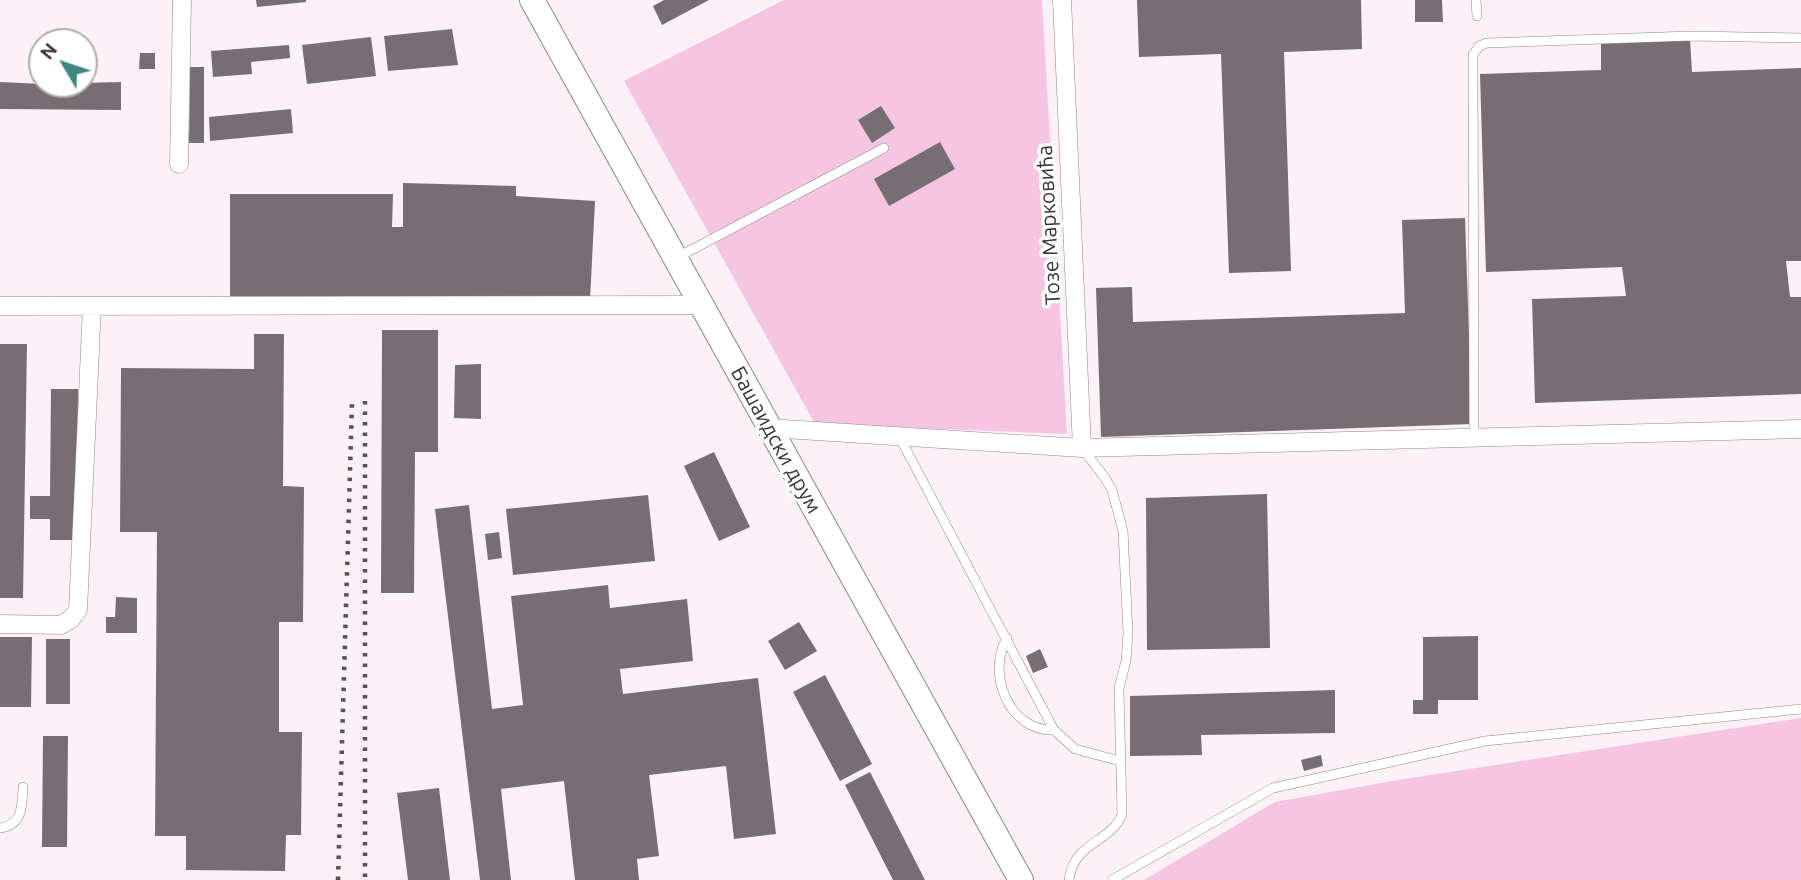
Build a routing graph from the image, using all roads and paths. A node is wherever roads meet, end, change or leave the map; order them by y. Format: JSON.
{"nodes":[{"id":1,"x":181,"y":0,"type":"edge"},
{"id":2,"x":531,"y":0,"type":"edge"},
{"id":3,"x":1062,"y":0,"type":"edge"},
{"id":4,"x":1476,"y":0,"type":"edge"},
{"id":5,"x":1476,"y":16,"type":"dead end"},
{"id":6,"x":1801,"y":38,"type":"edge"},
{"id":7,"x":884,"y":148,"type":"dead end"},
{"id":8,"x":179,"y":164,"type":"dead end"},
{"id":9,"x":676,"y":258,"type":"junction"},
{"id":10,"x":702,"y":305,"type":"junction"},
{"id":11,"x":0,"y":306,"type":"edge"},
{"id":12,"x":92,"y":306,"type":"junction"},
{"id":13,"x":769,"y":428,"type":"junction"},
{"id":14,"x":1801,"y":429,"type":"edge"},
{"id":15,"x":899,"y":436,"type":"junction"},
{"id":16,"x":1474,"y":438,"type":"junction"},
{"id":17,"x":1082,"y":448,"type":"junction"},
{"id":18,"x":0,"y":624,"type":"edge"},
{"id":19,"x":1007,"y":638,"type":"junction"},
{"id":20,"x":1801,"y":709,"type":"edge"},
{"id":21,"x":1054,"y":730,"type":"junction"},
{"id":22,"x":1120,"y":761,"type":"junction"},
{"id":23,"x":23,"y":787,"type":"dead end"},
{"id":24,"x":0,"y":828,"type":"edge"},
{"id":25,"x":1021,"y":880,"type":"edge"},
{"id":26,"x":1069,"y":880,"type":"edge"},
{"id":27,"x":1112,"y":880,"type":"edge"}],
"edges":[{"from":1,"to":8,"type":"street"},
{"from":2,"to":9,"type":"street","name":"Башаидски друм"},
{"from":3,"to":17,"type":"street","name":"Тозе Марковића"},
{"from":4,"to":5,"type":"lane"},
{"from":6,"to":16,"type":"lane"},
{"from":7,"to":9,"type":"lane"},
{"from":9,"to":10,"type":"street","name":"Башаидски друм"},
{"from":10,"to":12,"type":"street"},
{"from":10,"to":13,"type":"street","name":"Башаидски друм"},
{"from":11,"to":12,"type":"street"},
{"from":12,"to":18,"type":"street"},
{"from":13,"to":15,"type":"street"},
{"from":13,"to":25,"type":"street","name":"Башаидски друм"},
{"from":14,"to":16,"type":"street"},
{"from":15,"to":17,"type":"street"},
{"from":15,"to":19,"type":"lane"},
{"from":16,"to":17,"type":"street"},
{"from":17,"to":22,"type":"lane"},
{"from":19,"to":21,"type":"lane"},
{"from":19,"to":21,"type":"lane"},
{"from":20,"to":27,"type":"lane"},
{"from":21,"to":22,"type":"lane"},
{"from":22,"to":26,"type":"lane"},
{"from":23,"to":24,"type":"lane"}]}
